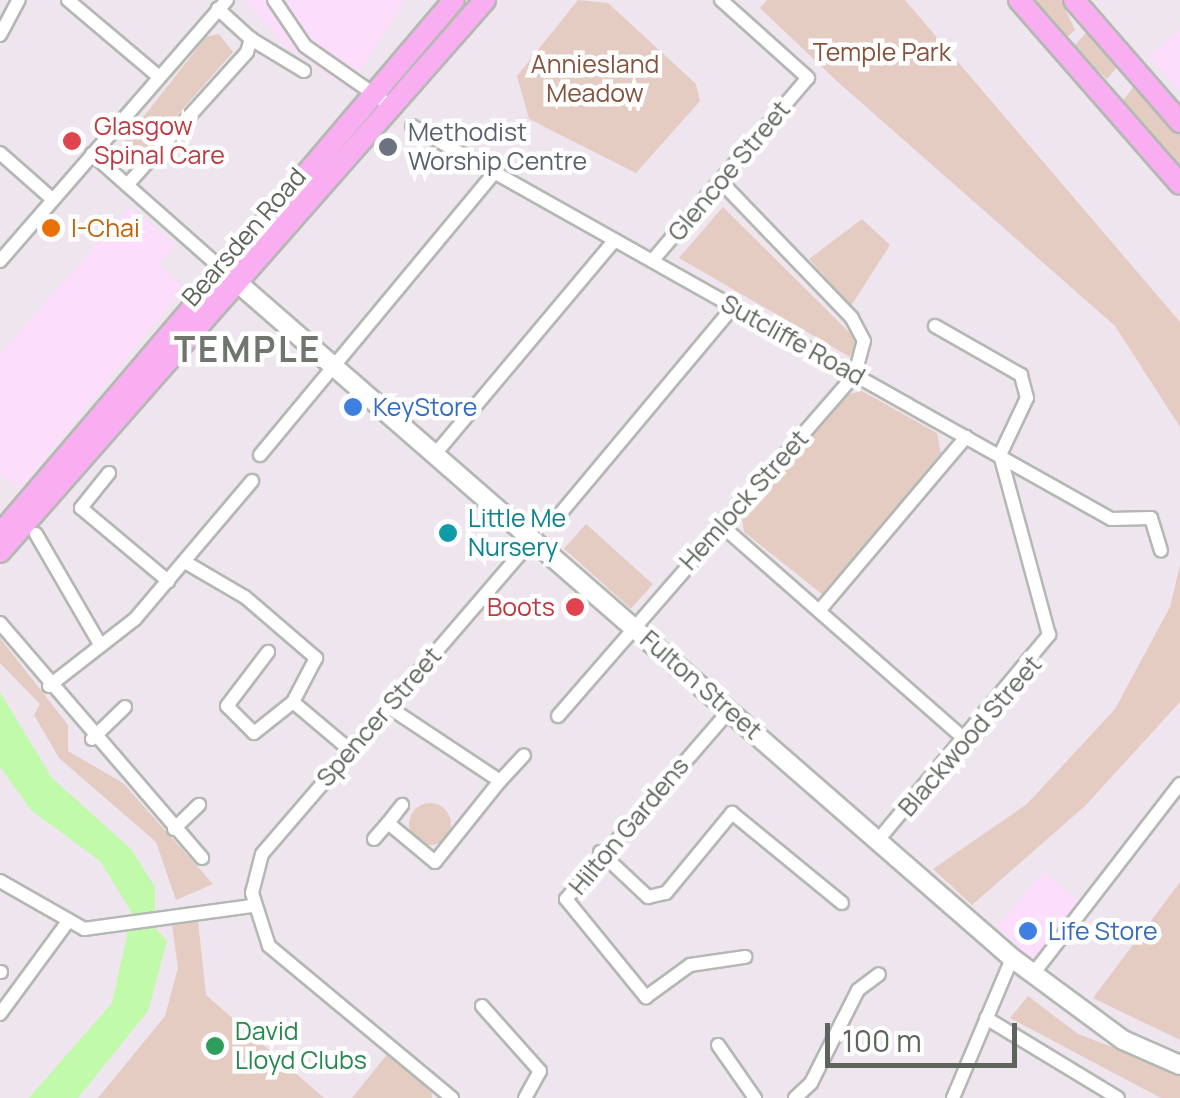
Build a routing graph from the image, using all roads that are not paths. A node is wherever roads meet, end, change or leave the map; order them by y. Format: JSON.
{"nodes":[{"id":1,"x":20,"y":0,"type":"edge"},
{"id":2,"x":68,"y":0,"type":"edge"},
{"id":3,"x":454,"y":0,"type":"edge"},
{"id":4,"x":485,"y":0,"type":"edge"},
{"id":5,"x":722,"y":0,"type":"edge"},
{"id":6,"x":1019,"y":0,"type":"edge"},
{"id":7,"x":1074,"y":0,"type":"edge"},
{"id":8,"x":278,"y":2,"type":"edge"},
{"id":9,"x":222,"y":5,"type":"edge"},
{"id":10,"x":0,"y":35,"type":"edge"},
{"id":11,"x":252,"y":39,"type":"junction"},
{"id":12,"x":304,"y":71,"type":"dead end"},
{"id":13,"x":158,"y":76,"type":"junction"},
{"id":14,"x":372,"y":93,"type":"junction"},
{"id":15,"x":392,"y":106,"type":"junction"},
{"id":16,"x":1180,"y":122,"type":"edge"},
{"id":17,"x":412,"y":126,"type":"dead end"},
{"id":18,"x":0,"y":153,"type":"edge"},
{"id":19,"x":92,"y":154,"type":"junction"},
{"id":20,"x":495,"y":172,"type":"junction"},
{"id":21,"x":722,"y":184,"type":"junction"},
{"id":22,"x":1180,"y":184,"type":"edge"},
{"id":23,"x":127,"y":185,"type":"junction"},
{"id":24,"x":50,"y":198,"type":"junction"},
{"id":25,"x":615,"y":240,"type":"junction"},
{"id":26,"x":0,"y":261,"type":"edge"},
{"id":27,"x":652,"y":261,"type":"junction"},
{"id":28,"x":221,"y":268,"type":"junction"},
{"id":29,"x":238,"y":283,"type":"junction"},
{"id":30,"x":733,"y":307,"type":"junction"},
{"id":31,"x":935,"y":326,"type":"dead end"},
{"id":32,"x":338,"y":369,"type":"junction"},
{"id":33,"x":855,"y":374,"type":"junction"},
{"id":34,"x":966,"y":437,"type":"junction"},
{"id":35,"x":436,"y":453,"type":"junction"},
{"id":36,"x":260,"y":455,"type":"dead end"},
{"id":37,"x":1000,"y":455,"type":"junction"},
{"id":38,"x":110,"y":473,"type":"dead end"},
{"id":39,"x":252,"y":481,"type":"dead end"},
{"id":40,"x":555,"y":520,"type":"dead end"},
{"id":41,"x":721,"y":525,"type":"junction"},
{"id":42,"x":0,"y":534,"type":"edge"},
{"id":43,"x":36,"y":534,"type":"dead end"},
{"id":44,"x":532,"y":539,"type":"junction"},
{"id":45,"x":1161,"y":551,"type":"dead end"},
{"id":46,"x":0,"y":552,"type":"edge"},
{"id":47,"x":184,"y":562,"type":"junction"},
{"id":48,"x":168,"y":580,"type":"junction"},
{"id":49,"x":819,"y":611,"type":"junction"},
{"id":50,"x":0,"y":623,"type":"edge"},
{"id":51,"x":634,"y":626,"type":"junction"},
{"id":52,"x":101,"y":646,"type":"junction"},
{"id":53,"x":268,"y":652,"type":"dead end"},
{"id":54,"x":50,"y":686,"type":"junction"},
{"id":55,"x":294,"y":702,"type":"junction"},
{"id":56,"x":388,"y":706,"type":"junction"},
{"id":57,"x":125,"y":707,"type":"dead end"},
{"id":58,"x":729,"y":711,"type":"junction"},
{"id":59,"x":558,"y":716,"type":"dead end"},
{"id":60,"x":92,"y":739,"type":"junction"},
{"id":61,"x":966,"y":740,"type":"junction"},
{"id":62,"x":350,"y":750,"type":"junction"},
{"id":63,"x":524,"y":755,"type":"dead end"},
{"id":64,"x":500,"y":781,"type":"junction"},
{"id":65,"x":1180,"y":784,"type":"edge"},
{"id":66,"x":199,"y":805,"type":"dead end"},
{"id":67,"x":402,"y":806,"type":"dead end"},
{"id":68,"x":388,"y":822,"type":"junction"},
{"id":69,"x":174,"y":829,"type":"junction"},
{"id":70,"x":374,"y":839,"type":"dead end"},
{"id":71,"x":879,"y":839,"type":"junction"},
{"id":72,"x":600,"y":852,"type":"junction"},
{"id":73,"x":202,"y":858,"type":"dead end"},
{"id":74,"x":0,"y":881,"type":"edge"},
{"id":75,"x":842,"y":903,"type":"dead end"},
{"id":76,"x":253,"y":906,"type":"junction"},
{"id":77,"x":66,"y":924,"type":"junction"},
{"id":78,"x":744,"y":957,"type":"dead end"},
{"id":79,"x":1012,"y":958,"type":"junction"},
{"id":80,"x":880,"y":974,"type":"dead end"},
{"id":81,"x":1034,"y":974,"type":"junction"},
{"id":82,"x":482,"y":1006,"type":"dead end"},
{"id":83,"x":0,"y":1014,"type":"edge"},
{"id":84,"x":986,"y":1018,"type":"junction"},
{"id":85,"x":718,"y":1045,"type":"dead end"},
{"id":86,"x":1180,"y":1064,"type":"edge"},
{"id":87,"x":1110,"y":1096,"type":"edge"},
{"id":88,"x":452,"y":1098,"type":"edge"},
{"id":89,"x":525,"y":1098,"type":"edge"},
{"id":90,"x":756,"y":1098,"type":"edge"},
{"id":91,"x":795,"y":1098,"type":"edge"},
{"id":92,"x":954,"y":1098,"type":"edge"}],
"edges":[{"from":1,"to":10,"type":"street"},
{"from":2,"to":13,"type":"street"},
{"from":3,"to":14,"type":"main road","name":"Bearsden Road"},
{"from":4,"to":15,"type":"main road","name":"Bearsden Road"},
{"from":5,"to":21,"type":"street","name":"Glencoe Street"},
{"from":6,"to":22,"type":"main road"},
{"from":7,"to":16,"type":"main road"},
{"from":8,"to":14,"type":"street"},
{"from":9,"to":11,"type":"street"},
{"from":9,"to":13,"type":"street"},
{"from":11,"to":12,"type":"street"},
{"from":11,"to":23,"type":"street"},
{"from":13,"to":19,"type":"street"},
{"from":14,"to":15,"type":"street"},
{"from":14,"to":28,"type":"main road","name":"Bearsden Road"},
{"from":15,"to":29,"type":"main road","name":"Bearsden Road"},
{"from":17,"to":20,"type":"street","name":"Sutcliffe Road"},
{"from":18,"to":24,"type":"street"},
{"from":19,"to":23,"type":"street"},
{"from":19,"to":24,"type":"street"},
{"from":20,"to":25,"type":"street","name":"Sutcliffe Road"},
{"from":20,"to":32,"type":"street"},
{"from":21,"to":27,"type":"street","name":"Glencoe Street"},
{"from":21,"to":33,"type":"street"},
{"from":23,"to":28,"type":"street"},
{"from":24,"to":26,"type":"street"},
{"from":25,"to":27,"type":"street","name":"Sutcliffe Road"},
{"from":25,"to":35,"type":"street"},
{"from":27,"to":30,"type":"street","name":"Sutcliffe Road"},
{"from":28,"to":29,"type":"main road"},
{"from":28,"to":42,"type":"main road","name":"Bearsden Road"},
{"from":29,"to":32,"type":"street","name":"Fulton Street"},
{"from":29,"to":46,"type":"main road","name":"Bearsden Road"},
{"from":30,"to":33,"type":"street","name":"Sutcliffe Road"},
{"from":30,"to":40,"type":"street"},
{"from":31,"to":37,"type":"street"},
{"from":32,"to":35,"type":"street","name":"Fulton Street"},
{"from":32,"to":36,"type":"street"},
{"from":33,"to":34,"type":"street","name":"Sutcliffe Road"},
{"from":33,"to":41,"type":"street","name":"Hemlock Street"},
{"from":34,"to":37,"type":"street","name":"Sutcliffe Road"},
{"from":34,"to":49,"type":"street"},
{"from":35,"to":44,"type":"street","name":"Fulton Street"},
{"from":37,"to":45,"type":"street","name":"Sutcliffe Road"},
{"from":37,"to":61,"type":"street","name":"Blackwood Street"},
{"from":38,"to":48,"type":"street"},
{"from":39,"to":47,"type":"street"},
{"from":41,"to":49,"type":"street"},
{"from":41,"to":51,"type":"street","name":"Hemlock Street"},
{"from":43,"to":52,"type":"street"},
{"from":44,"to":51,"type":"street","name":"Fulton Street"},
{"from":44,"to":56,"type":"street","name":"Spencer Street"},
{"from":47,"to":48,"type":"street"},
{"from":47,"to":55,"type":"street"},
{"from":48,"to":52,"type":"street"},
{"from":49,"to":61,"type":"street"},
{"from":50,"to":54,"type":"street"},
{"from":51,"to":58,"type":"street","name":"Fulton Street"},
{"from":51,"to":59,"type":"street","name":"Hemlock Street"},
{"from":52,"to":54,"type":"street"},
{"from":53,"to":55,"type":"street"},
{"from":54,"to":60,"type":"street"},
{"from":55,"to":62,"type":"street"},
{"from":56,"to":62,"type":"street","name":"Spencer Street"},
{"from":56,"to":64,"type":"street"},
{"from":57,"to":60,"type":"street"},
{"from":58,"to":71,"type":"street","name":"Fulton Street"},
{"from":58,"to":72,"type":"street","name":"Hilton Gardens"},
{"from":60,"to":69,"type":"street"},
{"from":61,"to":71,"type":"street","name":"Blackwood Street"},
{"from":62,"to":76,"type":"street","name":"Spencer Street"},
{"from":63,"to":64,"type":"street"},
{"from":64,"to":68,"type":"street"},
{"from":65,"to":81,"type":"street"},
{"from":66,"to":69,"type":"street"},
{"from":67,"to":68,"type":"street"},
{"from":68,"to":70,"type":"street"},
{"from":69,"to":73,"type":"street"},
{"from":71,"to":79,"type":"street","name":"Fulton Street"},
{"from":72,"to":75,"type":"street"},
{"from":72,"to":78,"type":"street","name":"Hilton Gardens"},
{"from":74,"to":77,"type":"street"},
{"from":76,"to":77,"type":"street"},
{"from":76,"to":88,"type":"street"},
{"from":77,"to":83,"type":"street"},
{"from":79,"to":81,"type":"street","name":"Fulton Street"},
{"from":79,"to":84,"type":"street"},
{"from":80,"to":91,"type":"street"},
{"from":81,"to":86,"type":"street","name":"Fulton Street"},
{"from":82,"to":89,"type":"street"},
{"from":84,"to":87,"type":"street"},
{"from":84,"to":92,"type":"street"},
{"from":85,"to":90,"type":"street"}]}
